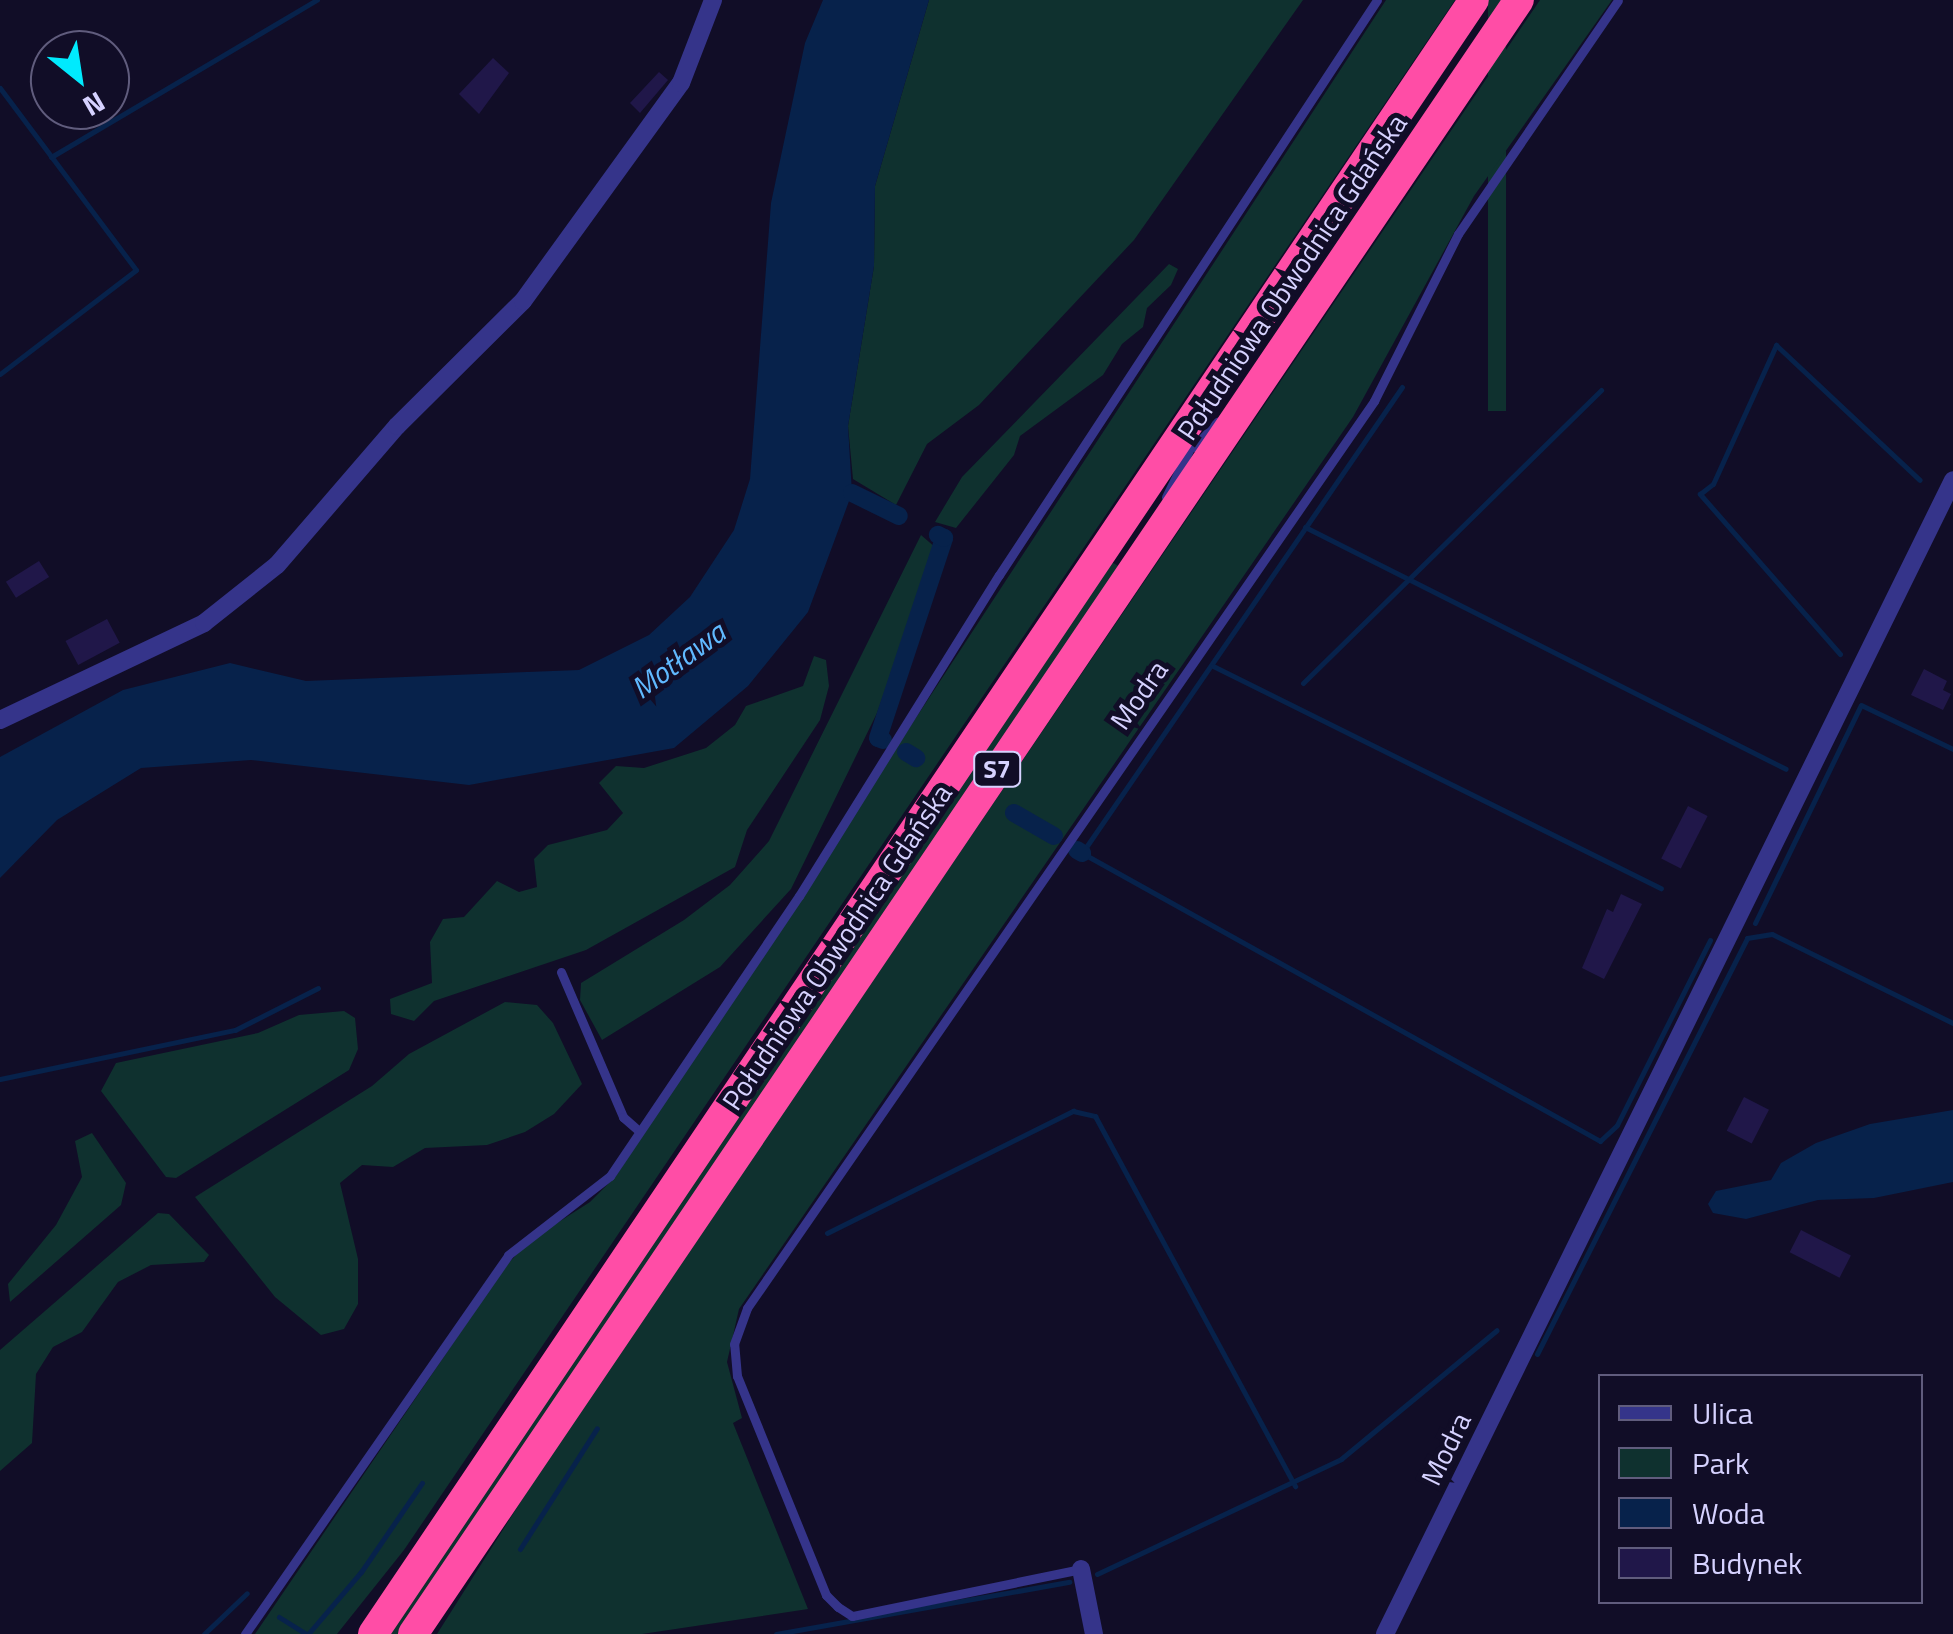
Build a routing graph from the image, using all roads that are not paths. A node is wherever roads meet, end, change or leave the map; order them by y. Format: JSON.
{"nodes":[{"id":1,"x":714,"y":0,"type":"edge"},
{"id":2,"x":1377,"y":0,"type":"edge"},
{"id":3,"x":1474,"y":0,"type":"edge"},
{"id":4,"x":1519,"y":0,"type":"edge"},
{"id":5,"x":1618,"y":0,"type":"edge"},
{"id":6,"x":1249,"y":335,"type":"junction"},
{"id":7,"x":1277,"y":356,"type":"junction"},
{"id":8,"x":1186,"y":456,"type":"junction"},
{"id":9,"x":1953,"y":480,"type":"edge"},
{"id":10,"x":1101,"y":554,"type":"junction"},
{"id":11,"x":1129,"y":574,"type":"junction"},
{"id":12,"x":0,"y":720,"type":"edge"},
{"id":13,"x":561,"y":972,"type":"dead end"},
{"id":14,"x":639,"y":1132,"type":"junction"},
{"id":15,"x":453,"y":1515,"type":"junction"},
{"id":16,"x":1081,"y":1569,"type":"joint"},
{"id":17,"x":245,"y":1634,"type":"edge"},
{"id":18,"x":347,"y":1634,"type":"edge"},
{"id":19,"x":373,"y":1634,"type":"edge"},
{"id":20,"x":413,"y":1634,"type":"edge"},
{"id":21,"x":1094,"y":1634,"type":"edge"},
{"id":22,"x":1385,"y":1634,"type":"edge"}],
"edges":[{"from":1,"to":12,"type":"street"},
{"from":2,"to":14,"type":"lane"},
{"from":3,"to":6,"type":"highway","name":"Południowa Obwodnica Gdańska","number":"S7"},
{"from":4,"to":7,"type":"highway","name":"Południowa Obwodnica Gdańska","number":"S7"},
{"from":5,"to":16,"type":"lane","name":"Modra"},
{"from":6,"to":8,"type":"lane"},
{"from":6,"to":10,"type":"highway","name":"Południowa Obwodnica Gdańska","number":"S7"},
{"from":7,"to":8,"type":"lane"},
{"from":7,"to":11,"type":"highway","name":"Południowa Obwodnica Gdańska","number":"S7"},
{"from":8,"to":10,"type":"lane"},
{"from":8,"to":11,"type":"lane"},
{"from":9,"to":22,"type":"street","name":"Modra"},
{"from":10,"to":15,"type":"highway","name":"Południowa Obwodnica Gdańska","number":"S7"},
{"from":11,"to":20,"type":"highway","name":"Południowa Obwodnica Gdańska","number":"S7"},
{"from":13,"to":14,"type":"lane"},
{"from":14,"to":17,"type":"lane"},
{"from":15,"to":18,"type":"highway"},
{"from":15,"to":19,"type":"highway","name":"Południowa Obwodnica Gdańska","number":"S7"},
{"from":16,"to":21,"type":"street"}]}
